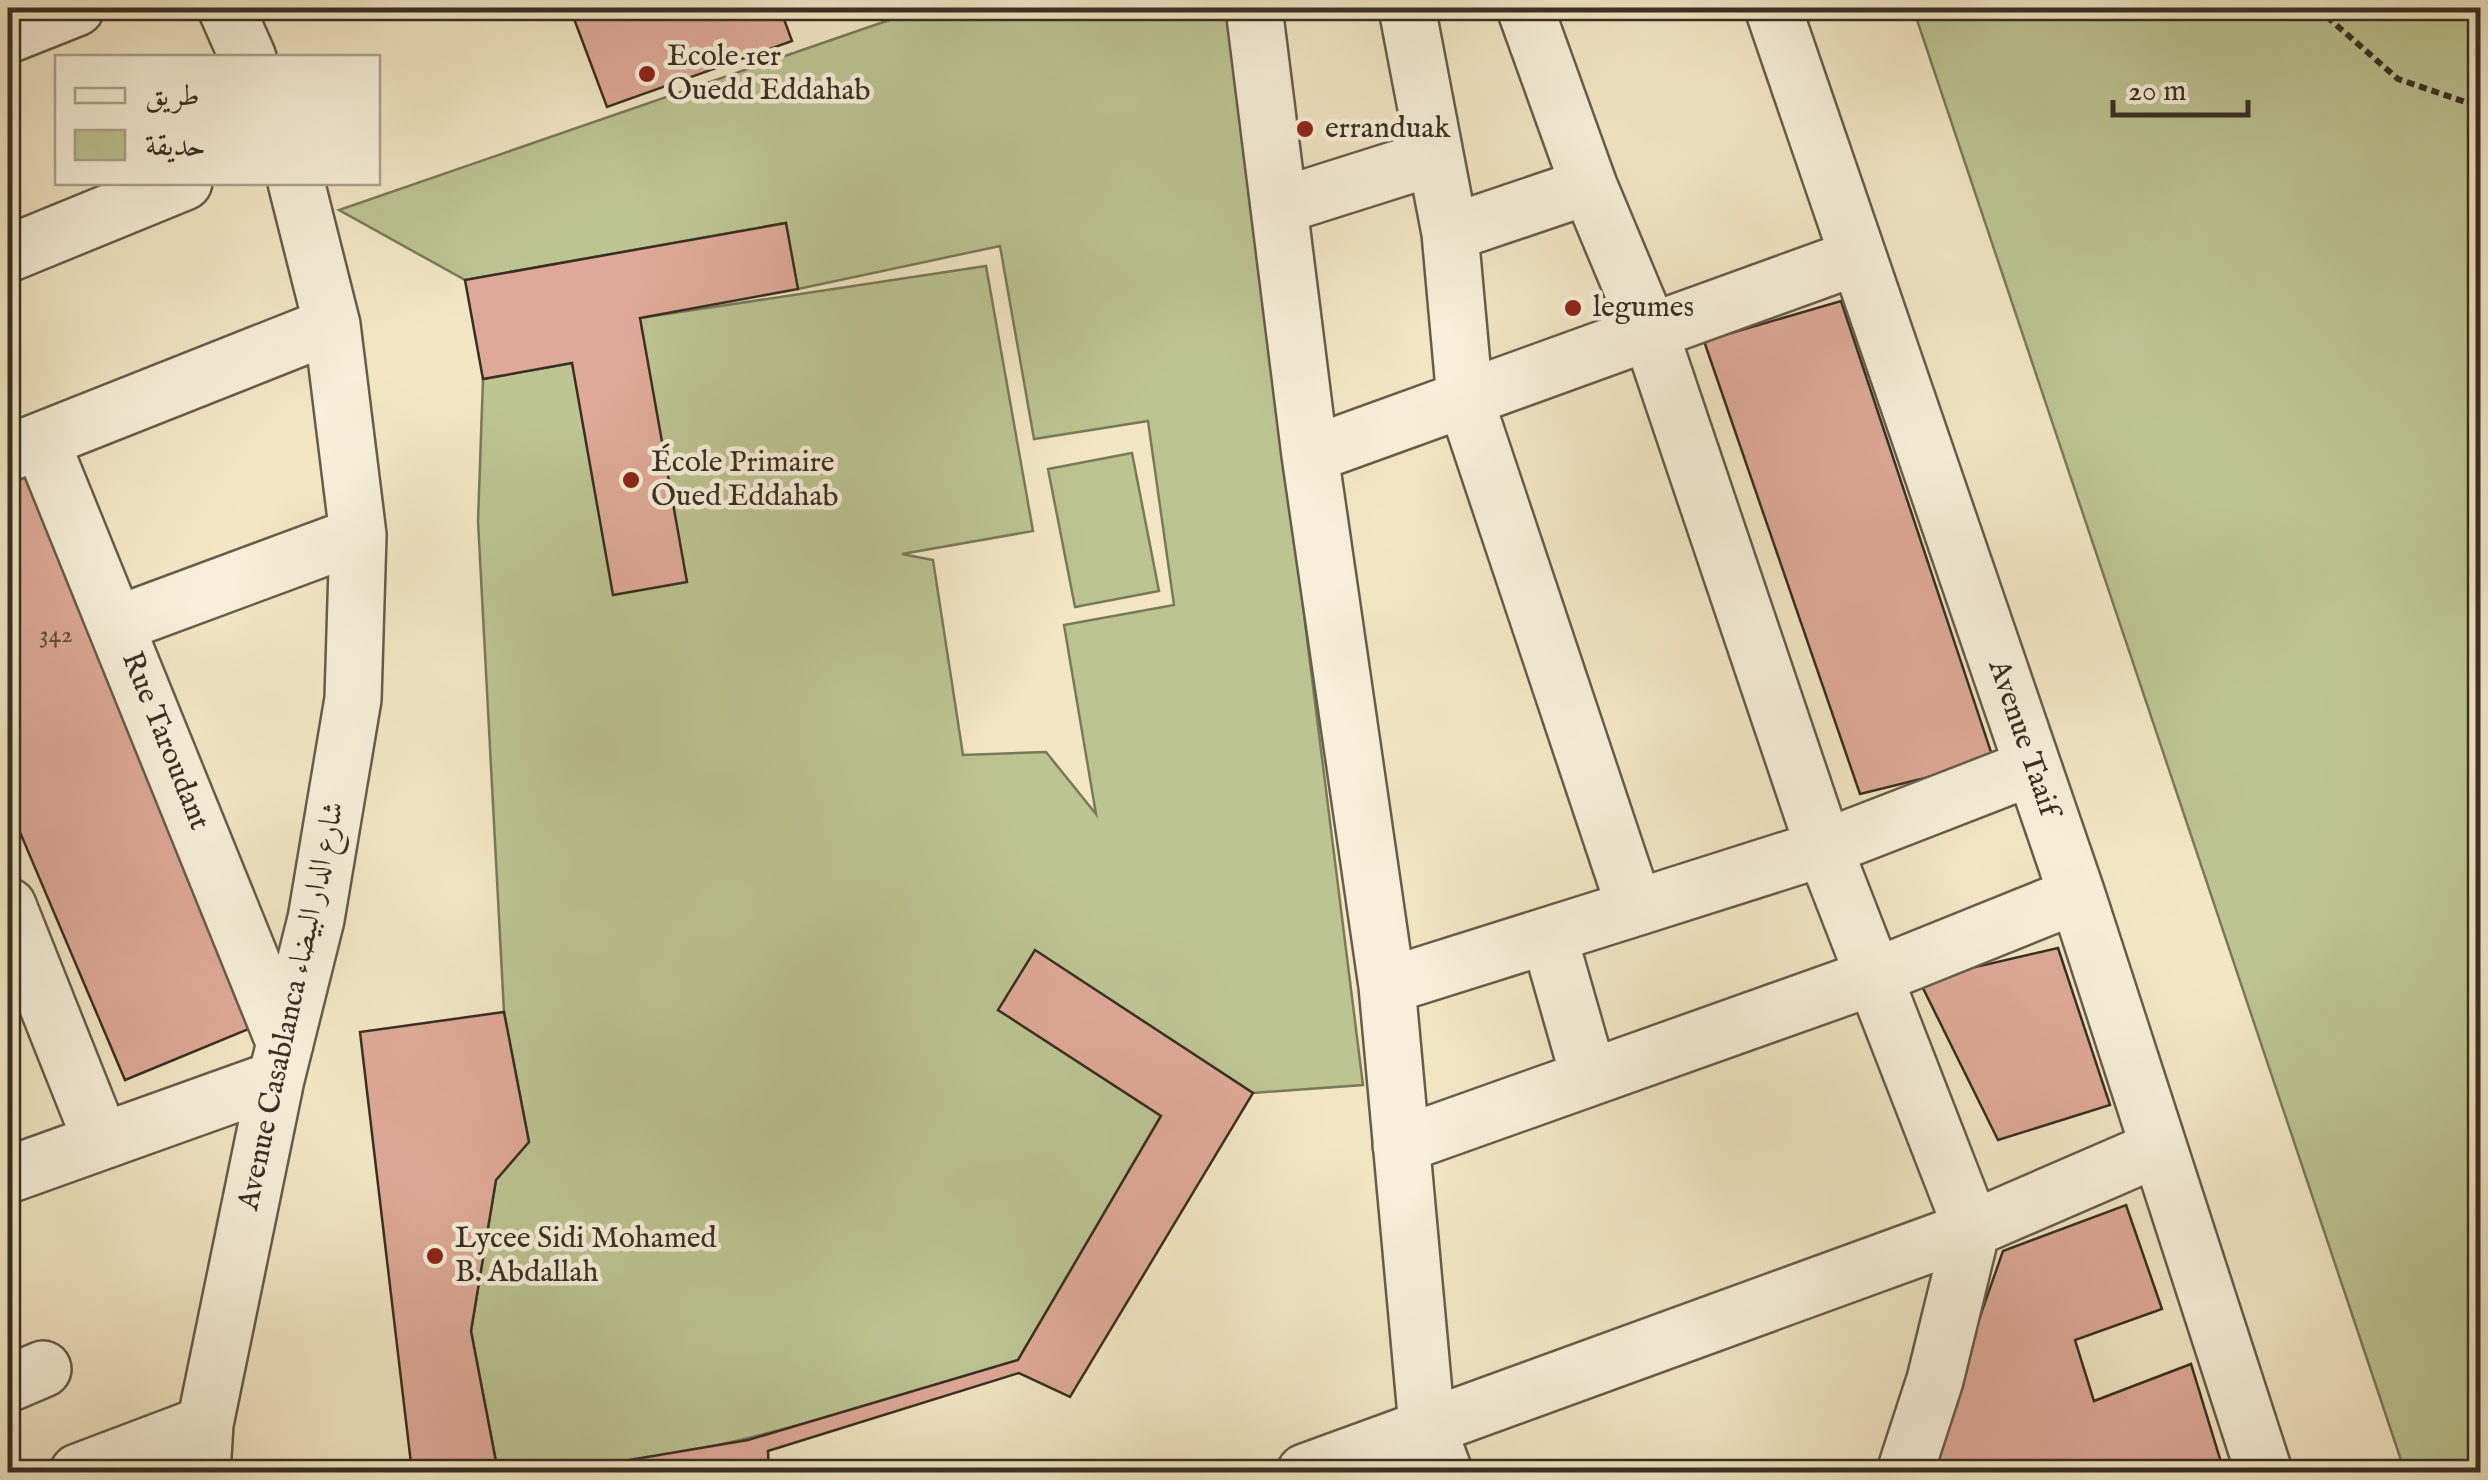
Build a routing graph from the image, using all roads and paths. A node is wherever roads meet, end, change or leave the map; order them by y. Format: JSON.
{"nodes":[{"id":1,"x":76,"y":8,"type":"edge"},
{"id":2,"x":226,"y":8,"type":"edge"},
{"id":3,"x":1254,"y":8,"type":"edge"},
{"id":4,"x":1407,"y":8,"type":"edge"},
{"id":5,"x":1525,"y":8,"type":"edge"},
{"id":6,"x":1773,"y":8,"type":"edge"},
{"id":7,"x":2317,"y":8,"type":"edge"},
{"id":8,"x":8,"y":35,"type":"edge"},
{"id":9,"x":247,"y":55,"type":"edge"},
{"id":10,"x":2480,"y":107,"type":"edge"},
{"id":11,"x":1435,"y":156,"type":"junction"},
{"id":12,"x":177,"y":185,"type":"edge"},
{"id":13,"x":297,"y":185,"type":"edge"},
{"id":14,"x":1589,"y":186,"type":"junction"},
{"id":15,"x":1280,"y":206,"type":"junction"},
{"id":16,"x":1450,"y":233,"type":"junction"},
{"id":17,"x":8,"y":254,"type":"edge"},
{"id":18,"x":1857,"y":258,"type":"junction"},
{"id":19,"x":332,"y":325,"type":"junction"},
{"id":20,"x":1650,"y":332,"type":"junction"},
{"id":21,"x":1465,"y":399,"type":"junction"},
{"id":22,"x":24,"y":447,"type":"edge"},
{"id":23,"x":1310,"y":455,"type":"junction"},
{"id":24,"x":358,"y":535,"type":"junction"},
{"id":25,"x":118,"y":624,"type":"junction"},
{"id":26,"x":2033,"y":767,"type":"junction"},
{"id":27,"x":1824,"y":848,"type":"junction"},
{"id":28,"x":2077,"y":895,"type":"junction"},
{"id":29,"x":8,"y":906,"type":"edge"},
{"id":30,"x":1635,"y":908,"type":"junction"},
{"id":31,"x":1550,"y":937,"type":"junction"},
{"id":32,"x":1876,"y":976,"type":"junction"},
{"id":33,"x":1387,"y":986,"type":"junction"},
{"id":34,"x":280,"y":1061,"type":"junction"},
{"id":35,"x":1589,"y":1077,"type":"junction"},
{"id":36,"x":101,"y":1140,"type":"junction"},
{"id":37,"x":1401,"y":1145,"type":"junction"},
{"id":38,"x":2160,"y":1148,"type":"junction"},
{"id":39,"x":8,"y":1176,"type":"edge"},
{"id":40,"x":1972,"y":1229,"type":"junction"},
{"id":41,"x":204,"y":1448,"type":"edge"},
{"id":42,"x":1435,"y":1449,"type":"edge"},
{"id":43,"x":78,"y":1472,"type":"edge"},
{"id":44,"x":1305,"y":1472,"type":"edge"},
{"id":45,"x":1905,"y":1472,"type":"edge"},
{"id":46,"x":2264,"y":1472,"type":"edge"}],
"edges":[{"from":1,"to":8,"type":"street"},
{"from":2,"to":9,"type":"street"},
{"from":3,"to":15,"type":"street"},
{"from":4,"to":11,"type":"street"},
{"from":5,"to":14,"type":"street"},
{"from":6,"to":18,"type":"street","name":"Avenue Taaif"},
{"from":7,"to":10,"type":"path"},
{"from":11,"to":15,"type":"street"},
{"from":11,"to":16,"type":"street"},
{"from":12,"to":17,"type":"street"},
{"from":13,"to":19,"type":"street","name":"Avenue Casablanca شارع الدار البيضاء"},
{"from":14,"to":16,"type":"street"},
{"from":14,"to":20,"type":"street"},
{"from":15,"to":23,"type":"street"},
{"from":16,"to":21,"type":"street"},
{"from":18,"to":20,"type":"street"},
{"from":18,"to":26,"type":"street","name":"Avenue Taaif"},
{"from":19,"to":22,"type":"street"},
{"from":19,"to":24,"type":"street","name":"Avenue Casablanca شارع الدار البيضاء"},
{"from":20,"to":21,"type":"street"},
{"from":20,"to":27,"type":"street"},
{"from":21,"to":23,"type":"street"},
{"from":21,"to":30,"type":"street"},
{"from":22,"to":25,"type":"street","name":"Rue Taroudant"},
{"from":23,"to":33,"type":"street"},
{"from":24,"to":25,"type":"street"},
{"from":24,"to":34,"type":"street","name":"Avenue Casablanca شارع الدار البيضاء"},
{"from":25,"to":34,"type":"street","name":"Rue Taroudant"},
{"from":26,"to":27,"type":"street"},
{"from":26,"to":28,"type":"street","name":"Avenue Taaif"},
{"from":27,"to":30,"type":"street"},
{"from":27,"to":32,"type":"street"},
{"from":28,"to":32,"type":"street"},
{"from":28,"to":38,"type":"street","name":"Avenue Taaif"},
{"from":29,"to":36,"type":"street"},
{"from":30,"to":31,"type":"street"},
{"from":31,"to":33,"type":"street"},
{"from":31,"to":35,"type":"street"},
{"from":32,"to":35,"type":"street"},
{"from":32,"to":40,"type":"street"},
{"from":33,"to":37,"type":"street"},
{"from":34,"to":36,"type":"street"},
{"from":34,"to":41,"type":"street","name":"Avenue Casablanca شارع الدار البيضاء"},
{"from":35,"to":37,"type":"street"},
{"from":36,"to":39,"type":"street"},
{"from":37,"to":42,"type":"street"},
{"from":38,"to":40,"type":"street"},
{"from":38,"to":46,"type":"street","name":"Avenue Taaif"},
{"from":40,"to":42,"type":"street"},
{"from":40,"to":45,"type":"street"},
{"from":41,"to":43,"type":"street"},
{"from":42,"to":44,"type":"street"}]}
